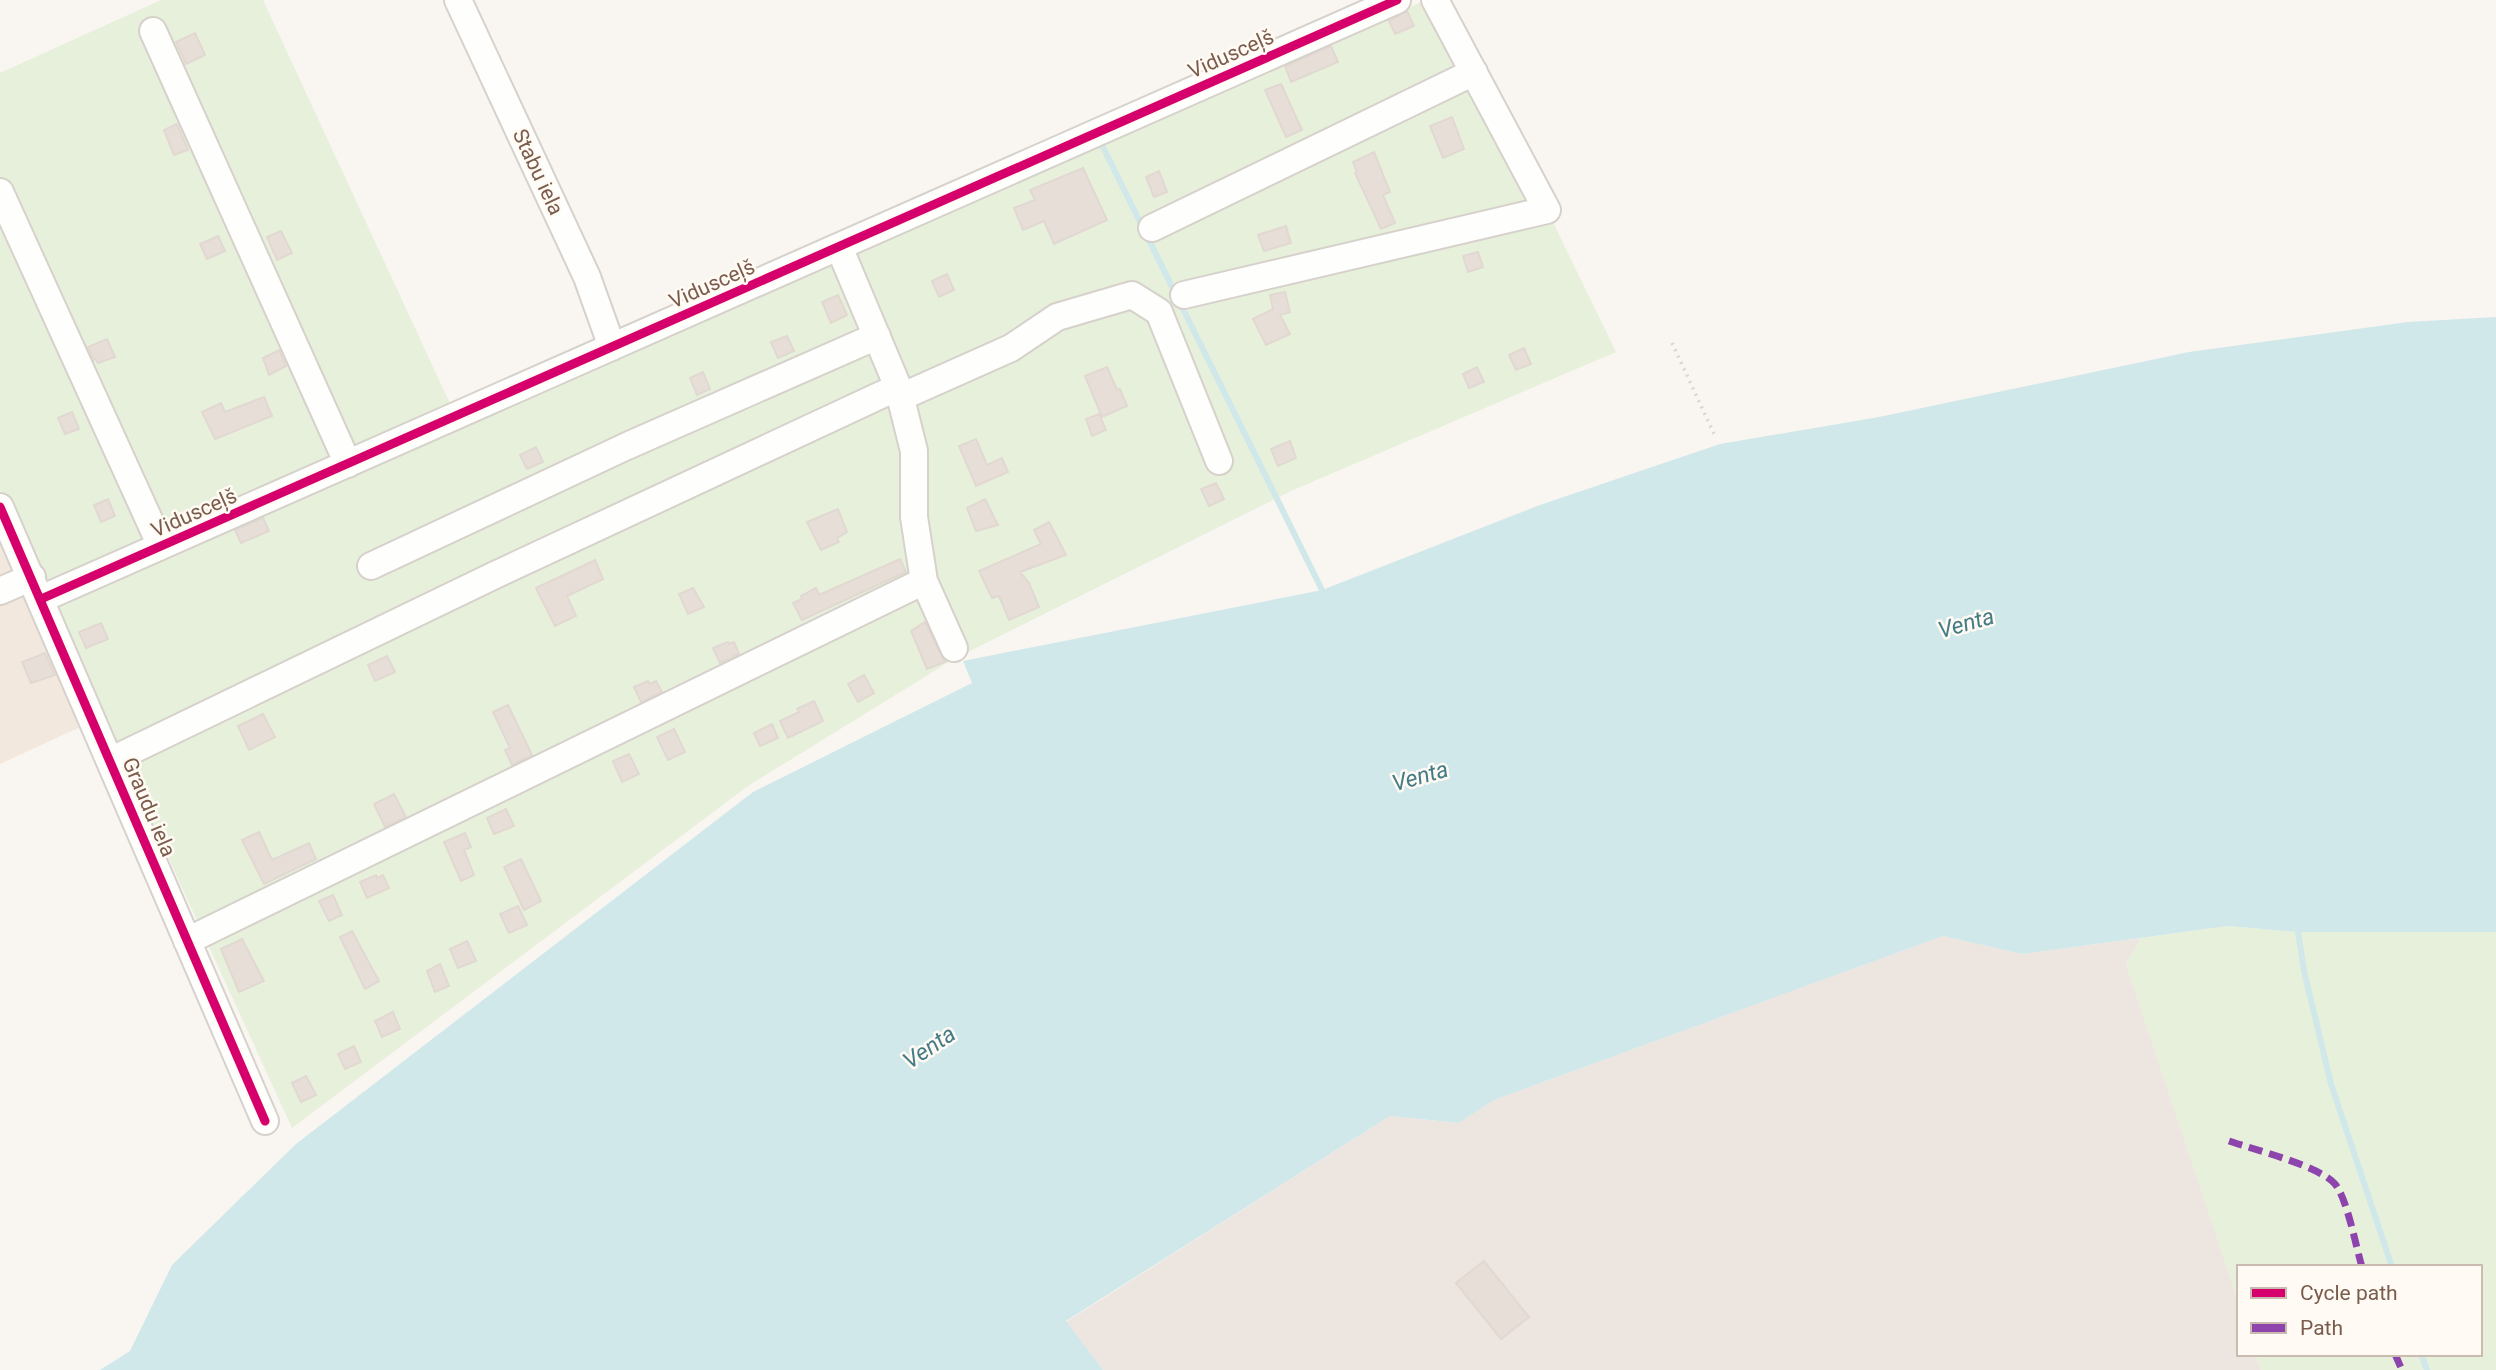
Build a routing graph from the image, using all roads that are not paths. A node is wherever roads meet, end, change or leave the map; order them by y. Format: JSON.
{"nodes":[{"id":1,"x":458,"y":0,"type":"edge"},
{"id":2,"x":1397,"y":0,"type":"edge"},
{"id":3,"x":1435,"y":0,"type":"edge"},
{"id":4,"x":153,"y":32,"type":"dead end"},
{"id":5,"x":1474,"y":72,"type":"junction"},
{"id":6,"x":0,"y":192,"type":"edge"},
{"id":7,"x":1152,"y":228,"type":"dead end"},
{"id":8,"x":839,"y":247,"type":"junction"},
{"id":9,"x":1184,"y":295,"type":"dead end"},
{"id":10,"x":877,"y":336,"type":"junction"},
{"id":11,"x":612,"y":347,"type":"junction"},
{"id":12,"x":899,"y":392,"type":"junction"},
{"id":13,"x":1219,"y":461,"type":"dead end"},
{"id":14,"x":348,"y":464,"type":"junction"},
{"id":15,"x":0,"y":507,"type":"edge"},
{"id":16,"x":161,"y":546,"type":"junction"},
{"id":17,"x":371,"y":566,"type":"dead end"},
{"id":18,"x":924,"y":581,"type":"junction"},
{"id":19,"x":36,"y":588,"type":"junction"},
{"id":20,"x":0,"y":591,"type":"edge"},
{"id":21,"x":954,"y":648,"type":"dead end"},
{"id":22,"x":110,"y":761,"type":"junction"},
{"id":23,"x":187,"y":941,"type":"junction"},
{"id":24,"x":265,"y":1121,"type":"dead end"}],
"edges":[{"from":1,"to":11,"type":"street","name":"Stabu iela"},
{"from":2,"to":8,"type":"street","name":"Vidusceļš"},
{"from":3,"to":5,"type":"street"},
{"from":4,"to":14,"type":"street"},
{"from":5,"to":7,"type":"street"},
{"from":5,"to":9,"type":"street"},
{"from":6,"to":16,"type":"street"},
{"from":8,"to":10,"type":"street"},
{"from":8,"to":11,"type":"street","name":"Vidusceļš"},
{"from":10,"to":12,"type":"street"},
{"from":10,"to":17,"type":"street"},
{"from":11,"to":14,"type":"street","name":"Vidusceļš"},
{"from":12,"to":13,"type":"street"},
{"from":12,"to":18,"type":"street"},
{"from":12,"to":22,"type":"street"},
{"from":14,"to":16,"type":"street","name":"Vidusceļš"},
{"from":15,"to":19,"type":"street","name":"Graudu iela"},
{"from":16,"to":19,"type":"street","name":"Vidusceļš"},
{"from":18,"to":21,"type":"street"},
{"from":18,"to":23,"type":"street"},
{"from":19,"to":20,"type":"street","name":"Vidusceļš"},
{"from":19,"to":22,"type":"street","name":"Graudu iela"},
{"from":22,"to":23,"type":"street","name":"Graudu iela"},
{"from":23,"to":24,"type":"street","name":"Graudu iela"}]}
